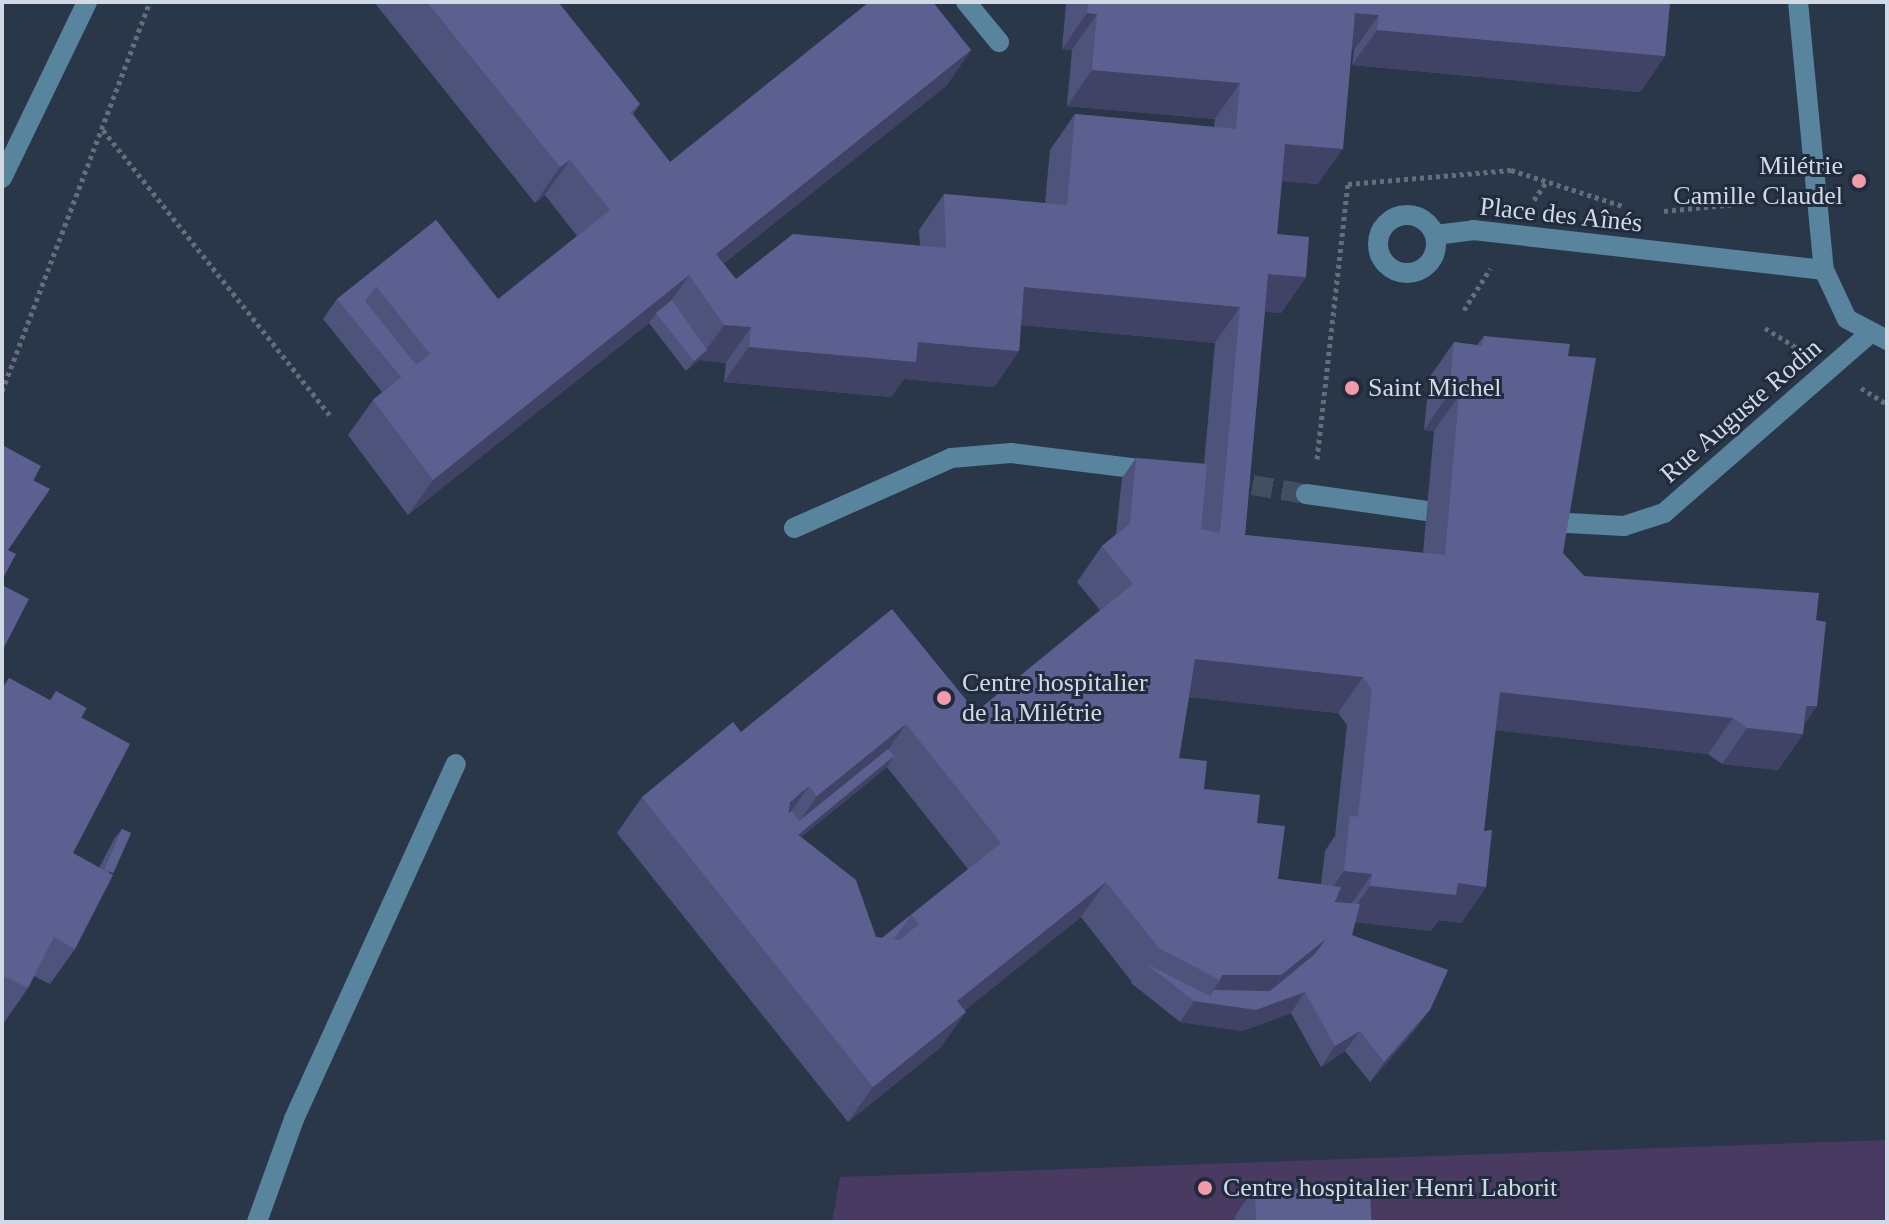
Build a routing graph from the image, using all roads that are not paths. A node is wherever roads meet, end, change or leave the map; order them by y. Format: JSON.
{"nodes":[{"id":1,"x":87,"y":2,"type":"edge"},
{"id":2,"x":966,"y":2,"type":"edge"},
{"id":3,"x":1798,"y":2,"type":"edge"},
{"id":4,"x":999,"y":42,"type":"dead end"},
{"id":5,"x":2,"y":178,"type":"edge"},
{"id":6,"x":1435,"y":235,"type":"dead end"},
{"id":7,"x":1824,"y":270,"type":"junction"},
{"id":8,"x":1878,"y":337,"type":"edge"},
{"id":9,"x":1173,"y":473,"type":"edge"},
{"id":10,"x":1306,"y":494,"type":"tunnel mouth"},
{"id":11,"x":1427,"y":511,"type":"dead end"},
{"id":12,"x":1549,"y":522,"type":"edge"},
{"id":13,"x":794,"y":528,"type":"dead end"},
{"id":14,"x":456,"y":764,"type":"dead end"},
{"id":15,"x":257,"y":1222,"type":"edge"}],
"edges":[{"from":1,"to":5,"type":"street"},
{"from":2,"to":4,"type":"street"},
{"from":3,"to":7,"type":"street"},
{"from":6,"to":7,"type":"street","name":"Place des Aînés"},
{"from":7,"to":8,"type":"street"},
{"from":8,"to":12,"type":"street","name":"Rue Auguste Rodin"},
{"from":9,"to":13,"type":"street"},
{"from":10,"to":11,"type":"street"},
{"from":14,"to":15,"type":"street"}]}
